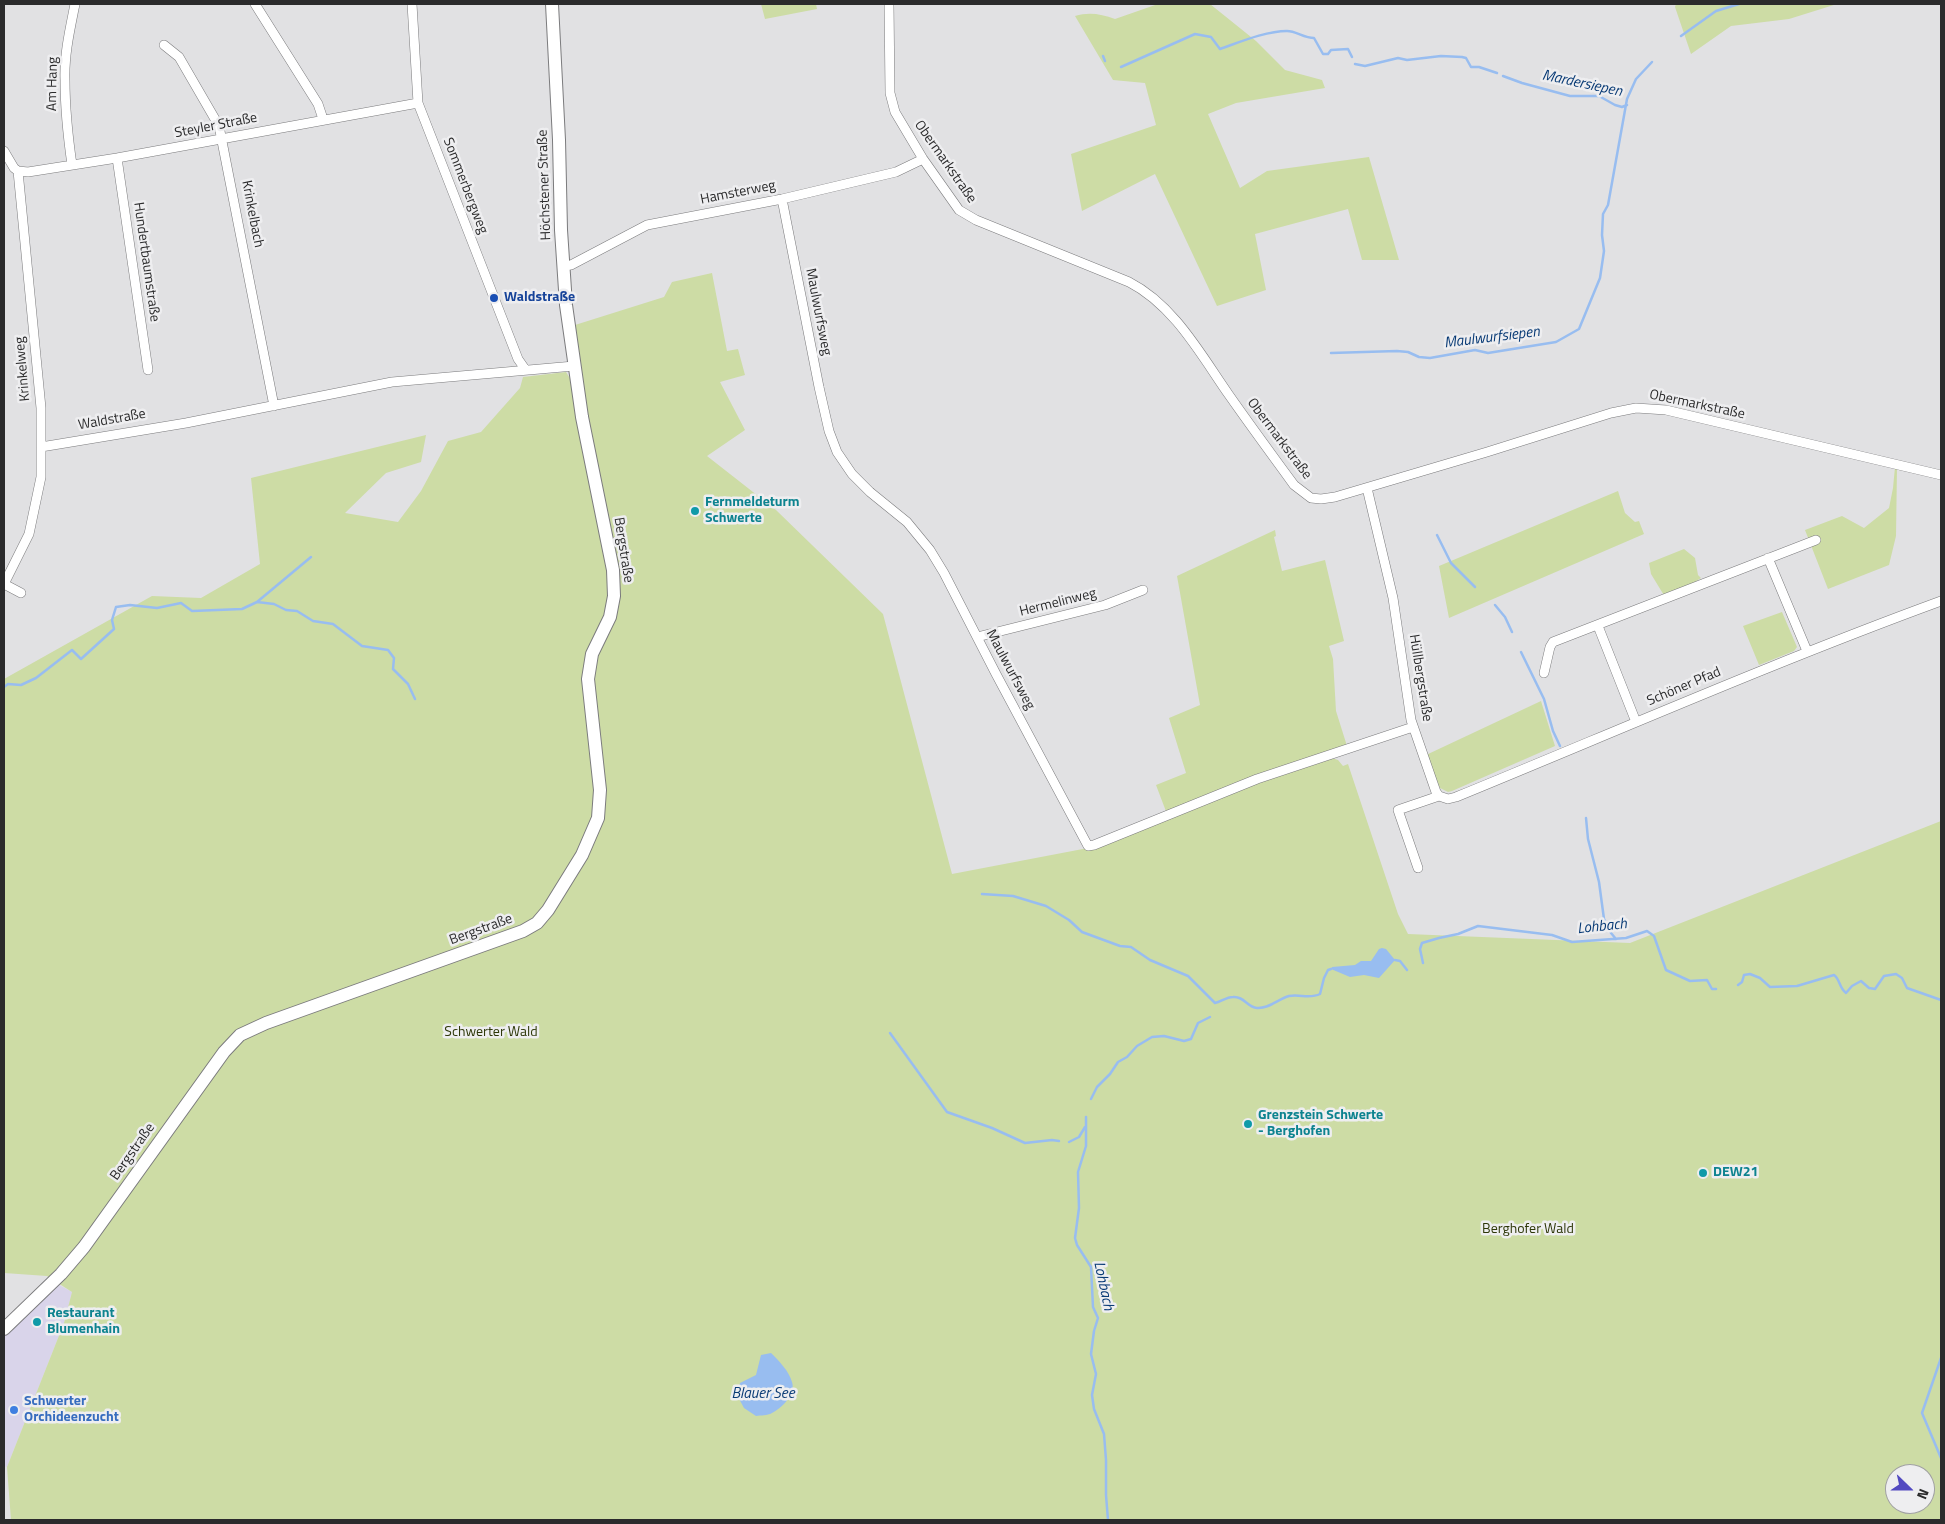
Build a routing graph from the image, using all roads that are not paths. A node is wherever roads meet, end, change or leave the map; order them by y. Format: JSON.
{"nodes":[{"id":1,"x":75,"y":4,"type":"edge"},
{"id":2,"x":412,"y":4,"type":"edge"},
{"id":3,"x":552,"y":4,"type":"edge"},
{"id":4,"x":889,"y":4,"type":"edge"},
{"id":5,"x":258,"y":5,"type":"edge"},
{"id":6,"x":164,"y":45,"type":"dead end"},
{"id":7,"x":418,"y":103,"type":"junction"},
{"id":8,"x":323,"y":120,"type":"junction"},
{"id":9,"x":223,"y":138,"type":"junction"},
{"id":10,"x":4,"y":151,"type":"edge"},
{"id":11,"x":117,"y":158,"type":"junction"},
{"id":12,"x":924,"y":159,"type":"junction"},
{"id":13,"x":72,"y":165,"type":"junction"},
{"id":14,"x":18,"y":171,"type":"junction"},
{"id":15,"x":782,"y":199,"type":"junction"},
{"id":16,"x":563,"y":266,"type":"junction"},
{"id":17,"x":574,"y":366,"type":"junction"},
{"id":18,"x":525,"y":369,"type":"junction"},
{"id":19,"x":148,"y":370,"type":"dead end"},
{"id":20,"x":274,"y":406,"type":"junction"},
{"id":21,"x":41,"y":447,"type":"junction"},
{"id":22,"x":1941,"y":474,"type":"edge"},
{"id":23,"x":1368,"y":488,"type":"junction"},
{"id":24,"x":1816,"y":540,"type":"dead end"},
{"id":25,"x":1768,"y":558,"type":"junction"},
{"id":26,"x":4,"y":584,"type":"edge"},
{"id":27,"x":1143,"y":590,"type":"dead end"},
{"id":28,"x":21,"y":593,"type":"dead end"},
{"id":29,"x":1941,"y":601,"type":"edge"},
{"id":30,"x":1598,"y":626,"type":"junction"},
{"id":31,"x":977,"y":637,"type":"junction"},
{"id":32,"x":1807,"y":651,"type":"junction"},
{"id":33,"x":1544,"y":673,"type":"dead end"},
{"id":34,"x":1636,"y":722,"type":"junction"},
{"id":35,"x":1413,"y":727,"type":"junction"},
{"id":36,"x":1439,"y":796,"type":"junction"},
{"id":37,"x":1418,"y":868,"type":"dead end"},
{"id":38,"x":4,"y":1329,"type":"edge"}],
"edges":[{"from":1,"to":13,"type":"street","name":"Am Hang"},
{"from":2,"to":7,"type":"street","name":"Sommerbergweg"},
{"from":3,"to":16,"type":"main road","name":"Höchstener Straße"},
{"from":4,"to":12,"type":"street","name":"Obermarkstraße"},
{"from":5,"to":8,"type":"street"},
{"from":6,"to":9,"type":"street","name":"Krinkelbach"},
{"from":7,"to":8,"type":"street","name":"Steyler Straße"},
{"from":7,"to":18,"type":"street","name":"Sommerbergweg"},
{"from":8,"to":9,"type":"street","name":"Steyler Straße"},
{"from":9,"to":11,"type":"street","name":"Steyler Straße"},
{"from":9,"to":20,"type":"street","name":"Krinkelbach"},
{"from":10,"to":14,"type":"street","name":"Krinkelweg"},
{"from":11,"to":13,"type":"street","name":"Steyler Straße"},
{"from":11,"to":19,"type":"street","name":"Hundertbaumstraße"},
{"from":12,"to":15,"type":"street","name":"Hamsterweg"},
{"from":12,"to":23,"type":"street","name":"Obermarkstraße"},
{"from":13,"to":14,"type":"street","name":"Steyler Straße"},
{"from":14,"to":21,"type":"street","name":"Krinkelweg"},
{"from":15,"to":16,"type":"street","name":"Hamsterweg"},
{"from":15,"to":31,"type":"street","name":"Maulwurfsweg"},
{"from":16,"to":17,"type":"main road","name":"Höchstener Straße"},
{"from":17,"to":18,"type":"street","name":"Waldstraße"},
{"from":17,"to":38,"type":"main road","name":"Bergstraße"},
{"from":18,"to":20,"type":"street","name":"Waldstraße"},
{"from":20,"to":21,"type":"street","name":"Waldstraße"},
{"from":21,"to":26,"type":"street","name":"Krinkelweg"},
{"from":22,"to":23,"type":"street","name":"Obermarkstraße"},
{"from":23,"to":35,"type":"street","name":"Hüllbergstraße"},
{"from":24,"to":25,"type":"street"},
{"from":25,"to":30,"type":"street"},
{"from":25,"to":32,"type":"street"},
{"from":26,"to":28,"type":"street","name":"Krinkelweg"},
{"from":27,"to":31,"type":"street","name":"Hermelinweg"},
{"from":29,"to":32,"type":"street","name":"Schöner Pfad"},
{"from":30,"to":33,"type":"street"},
{"from":30,"to":34,"type":"street"},
{"from":31,"to":35,"type":"street","name":"Maulwurfsweg"},
{"from":32,"to":34,"type":"street","name":"Schöner Pfad"},
{"from":34,"to":36,"type":"street","name":"Schöner Pfad"},
{"from":35,"to":36,"type":"street","name":"Hüllbergstraße"},
{"from":36,"to":37,"type":"street"}]}
